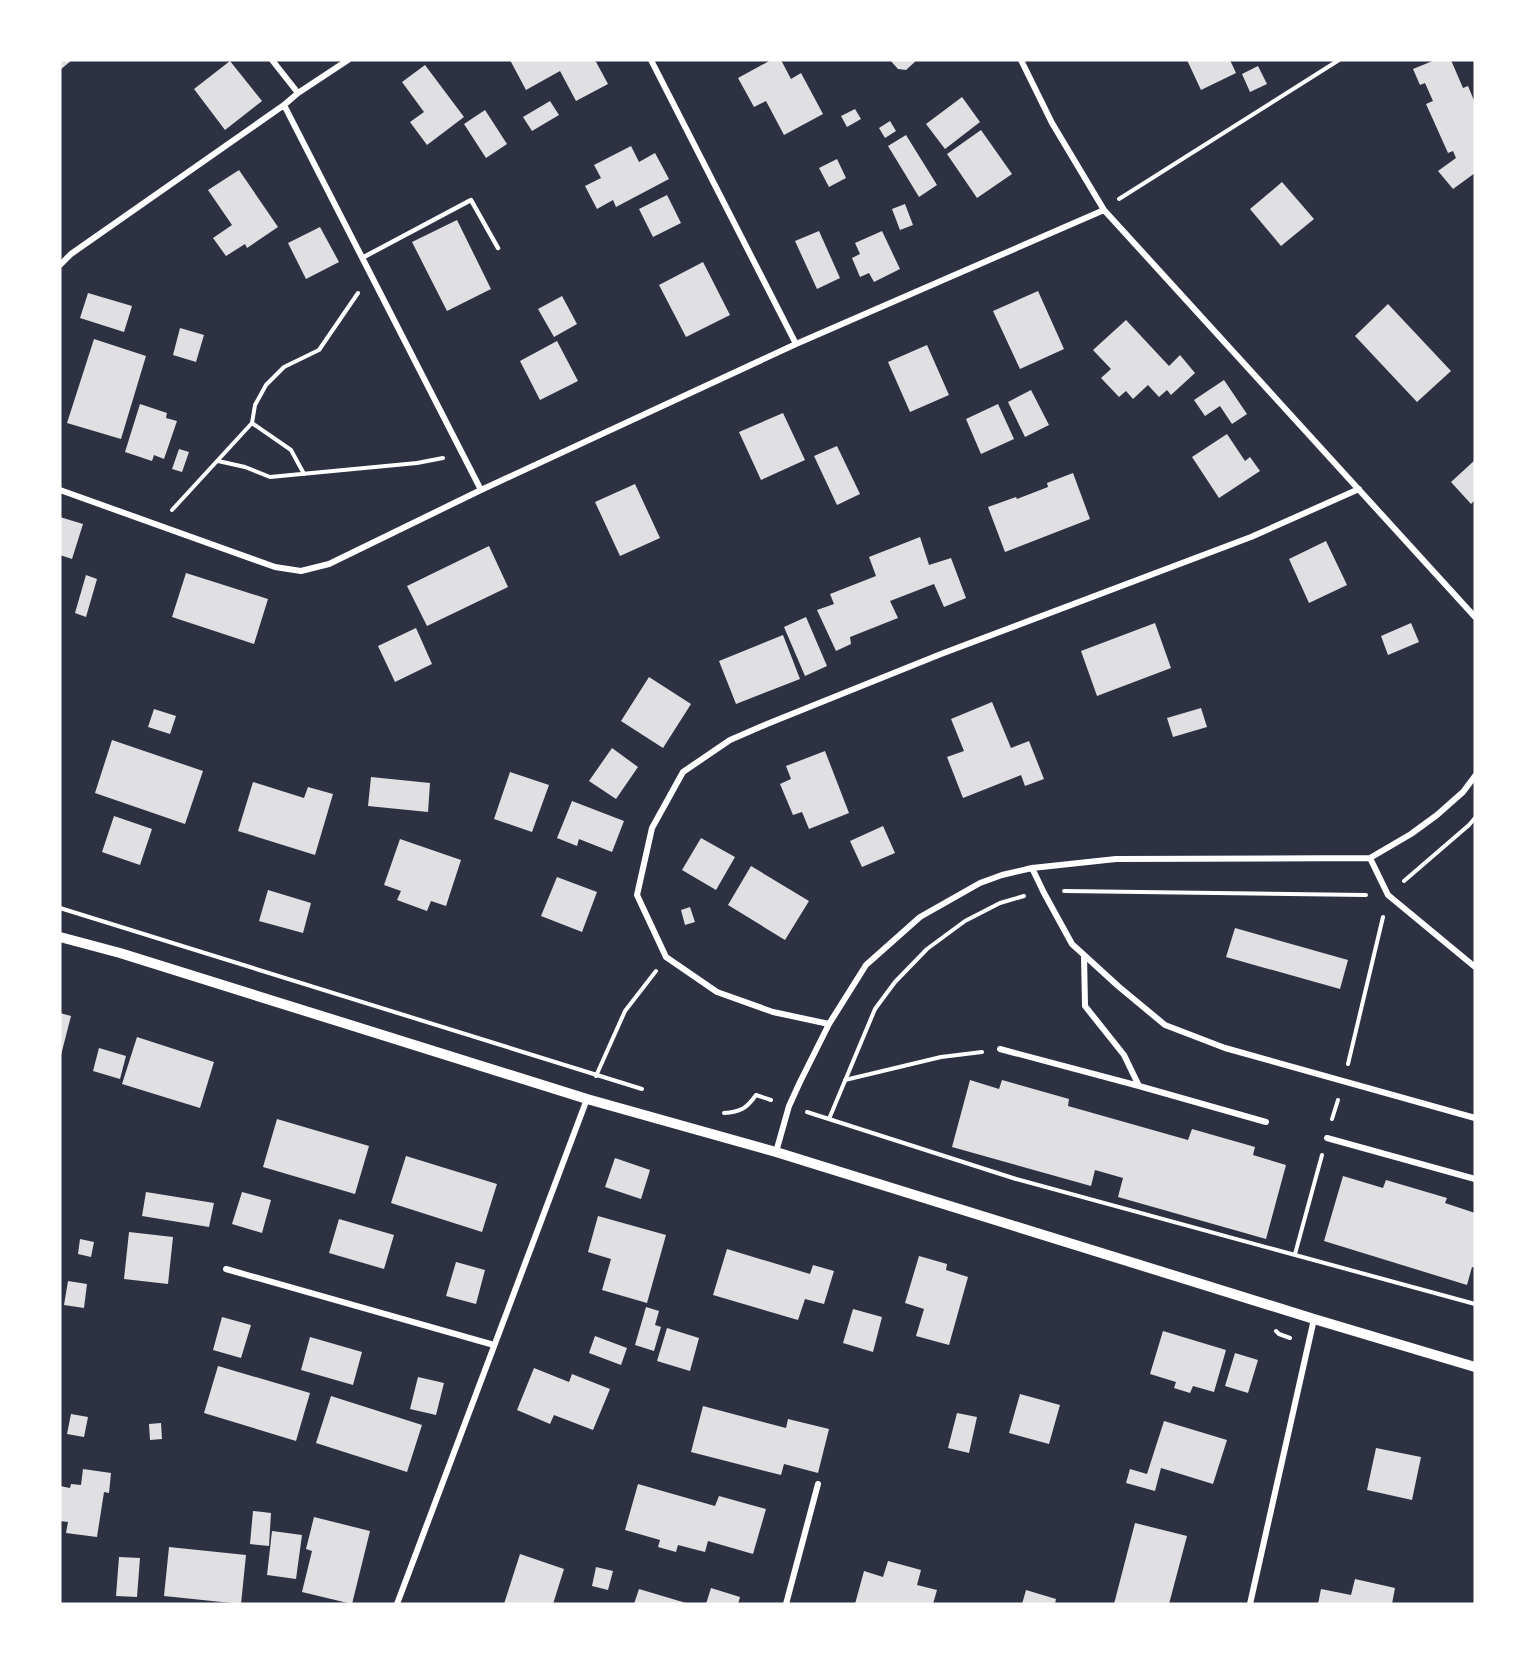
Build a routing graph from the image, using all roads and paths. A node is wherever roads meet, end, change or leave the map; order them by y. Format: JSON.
{"nodes":[{"id":1,"x":272,"y":60,"type":"edge"},
{"id":2,"x":348,"y":60,"type":"edge"},
{"id":3,"x":651,"y":60,"type":"edge"},
{"id":4,"x":1021,"y":60,"type":"edge"},
{"id":5,"x":1339,"y":60,"type":"edge"},
{"id":6,"x":298,"y":93,"type":"junction"},
{"id":7,"x":284,"y":105,"type":"junction"},
{"id":8,"x":1104,"y":210,"type":"junction"},
{"id":9,"x":498,"y":248,"type":"dead end"},
{"id":10,"x":362,"y":258,"type":"junction"},
{"id":11,"x":60,"y":265,"type":"edge"},
{"id":12,"x":370,"y":275,"type":"junction"},
{"id":13,"x":796,"y":344,"type":"junction"},
{"id":14,"x":252,"y":423,"type":"junction"},
{"id":15,"x":462,"y":455,"type":"junction"},
{"id":16,"x":217,"y":461,"type":"junction"},
{"id":17,"x":304,"y":474,"type":"junction"},
{"id":18,"x":1359,"y":489,"type":"junction"},
{"id":19,"x":60,"y":490,"type":"edge"},
{"id":20,"x":481,"y":490,"type":"junction"},
{"id":21,"x":157,"y":525,"type":"junction"},
{"id":22,"x":1475,"y":617,"type":"edge"},
{"id":23,"x":1475,"y":776,"type":"edge"},
{"id":24,"x":1475,"y":818,"type":"edge"},
{"id":25,"x":1370,"y":858,"type":"junction"},
{"id":26,"x":1032,"y":868,"type":"junction"},
{"id":27,"x":1044,"y":893,"type":"junction"},
{"id":28,"x":1388,"y":895,"type":"junction"},
{"id":29,"x":60,"y":908,"type":"edge"},
{"id":30,"x":60,"y":937,"type":"edge"},
{"id":31,"x":1084,"y":955,"type":"junction"},
{"id":32,"x":666,"y":957,"type":"junction"},
{"id":33,"x":1475,"y":967,"type":"edge"},
{"id":34,"x":829,"y":1023,"type":"junction"},
{"id":35,"x":1000,"y":1049,"type":"joint"},
{"id":36,"x":597,"y":1075,"type":"junction"},
{"id":37,"x":845,"y":1080,"type":"junction"},
{"id":38,"x":1344,"y":1082,"type":"junction"},
{"id":39,"x":1139,"y":1086,"type":"junction"},
{"id":40,"x":653,"y":1092,"type":"dead end"},
{"id":41,"x":587,"y":1099,"type":"junction"},
{"id":42,"x":789,"y":1106,"type":"junction"},
{"id":43,"x":721,"y":1113,"type":"dead end"},
{"id":44,"x":1475,"y":1118,"type":"edge"},
{"id":45,"x":829,"y":1119,"type":"junction"},
{"id":46,"x":1266,"y":1122,"type":"dead end"},
{"id":47,"x":1327,"y":1138,"type":"junction"},
{"id":48,"x":776,"y":1152,"type":"junction"},
{"id":49,"x":1475,"y":1179,"type":"edge"},
{"id":50,"x":1296,"y":1254,"type":"junction"},
{"id":51,"x":226,"y":1269,"type":"dead end"},
{"id":52,"x":1475,"y":1304,"type":"edge"},
{"id":53,"x":1314,"y":1319,"type":"junction"},
{"id":54,"x":494,"y":1346,"type":"junction"},
{"id":55,"x":1475,"y":1367,"type":"edge"},
{"id":56,"x":818,"y":1484,"type":"dead end"},
{"id":57,"x":397,"y":1604,"type":"edge"},
{"id":58,"x":786,"y":1604,"type":"edge"},
{"id":59,"x":1251,"y":1604,"type":"edge"}],
"edges":[{"from":1,"to":6,"type":"street"},
{"from":2,"to":6,"type":"street"},
{"from":3,"to":13,"type":"street"},
{"from":4,"to":8,"type":"street"},
{"from":5,"to":8,"type":"path"},
{"from":6,"to":7,"type":"street"},
{"from":7,"to":10,"type":"street"},
{"from":7,"to":11,"type":"street"},
{"from":8,"to":13,"type":"street"},
{"from":8,"to":18,"type":"street"},
{"from":9,"to":10,"type":"lane"},
{"from":10,"to":12,"type":"street"},
{"from":12,"to":14,"type":"path"},
{"from":12,"to":15,"type":"street"},
{"from":13,"to":20,"type":"street"},
{"from":14,"to":16,"type":"path"},
{"from":14,"to":17,"type":"path"},
{"from":15,"to":17,"type":"path"},
{"from":15,"to":20,"type":"street"},
{"from":16,"to":17,"type":"path"},
{"from":16,"to":21,"type":"path"},
{"from":18,"to":22,"type":"street"},
{"from":18,"to":32,"type":"street"},
{"from":19,"to":21,"type":"street"},
{"from":20,"to":21,"type":"street"},
{"from":23,"to":25,"type":"street"},
{"from":24,"to":28,"type":"path"},
{"from":25,"to":26,"type":"street"},
{"from":25,"to":28,"type":"street"},
{"from":26,"to":27,"type":"street"},
{"from":26,"to":34,"type":"street"},
{"from":27,"to":28,"type":"path"},
{"from":27,"to":31,"type":"street"},
{"from":27,"to":37,"type":"path"},
{"from":28,"to":33,"type":"street"},
{"from":28,"to":38,"type":"path"},
{"from":29,"to":36,"type":"path"},
{"from":30,"to":41,"type":"street"},
{"from":31,"to":38,"type":"street"},
{"from":31,"to":39,"type":"street"},
{"from":32,"to":34,"type":"street"},
{"from":32,"to":36,"type":"path"},
{"from":34,"to":42,"type":"street"},
{"from":35,"to":37,"type":"path"},
{"from":35,"to":39,"type":"street"},
{"from":36,"to":40,"type":"path"},
{"from":36,"to":41,"type":"path"},
{"from":37,"to":45,"type":"path"},
{"from":38,"to":44,"type":"street"},
{"from":38,"to":47,"type":"path"},
{"from":39,"to":46,"type":"street"},
{"from":41,"to":48,"type":"street"},
{"from":41,"to":54,"type":"street"},
{"from":42,"to":43,"type":"path"},
{"from":42,"to":45,"type":"path"},
{"from":42,"to":48,"type":"street"},
{"from":45,"to":50,"type":"path"},
{"from":47,"to":49,"type":"street"},
{"from":47,"to":50,"type":"path"},
{"from":48,"to":53,"type":"street"},
{"from":50,"to":52,"type":"path"},
{"from":51,"to":54,"type":"street"},
{"from":53,"to":55,"type":"street"},
{"from":53,"to":59,"type":"street"},
{"from":54,"to":57,"type":"street"},
{"from":56,"to":58,"type":"street"}]}
